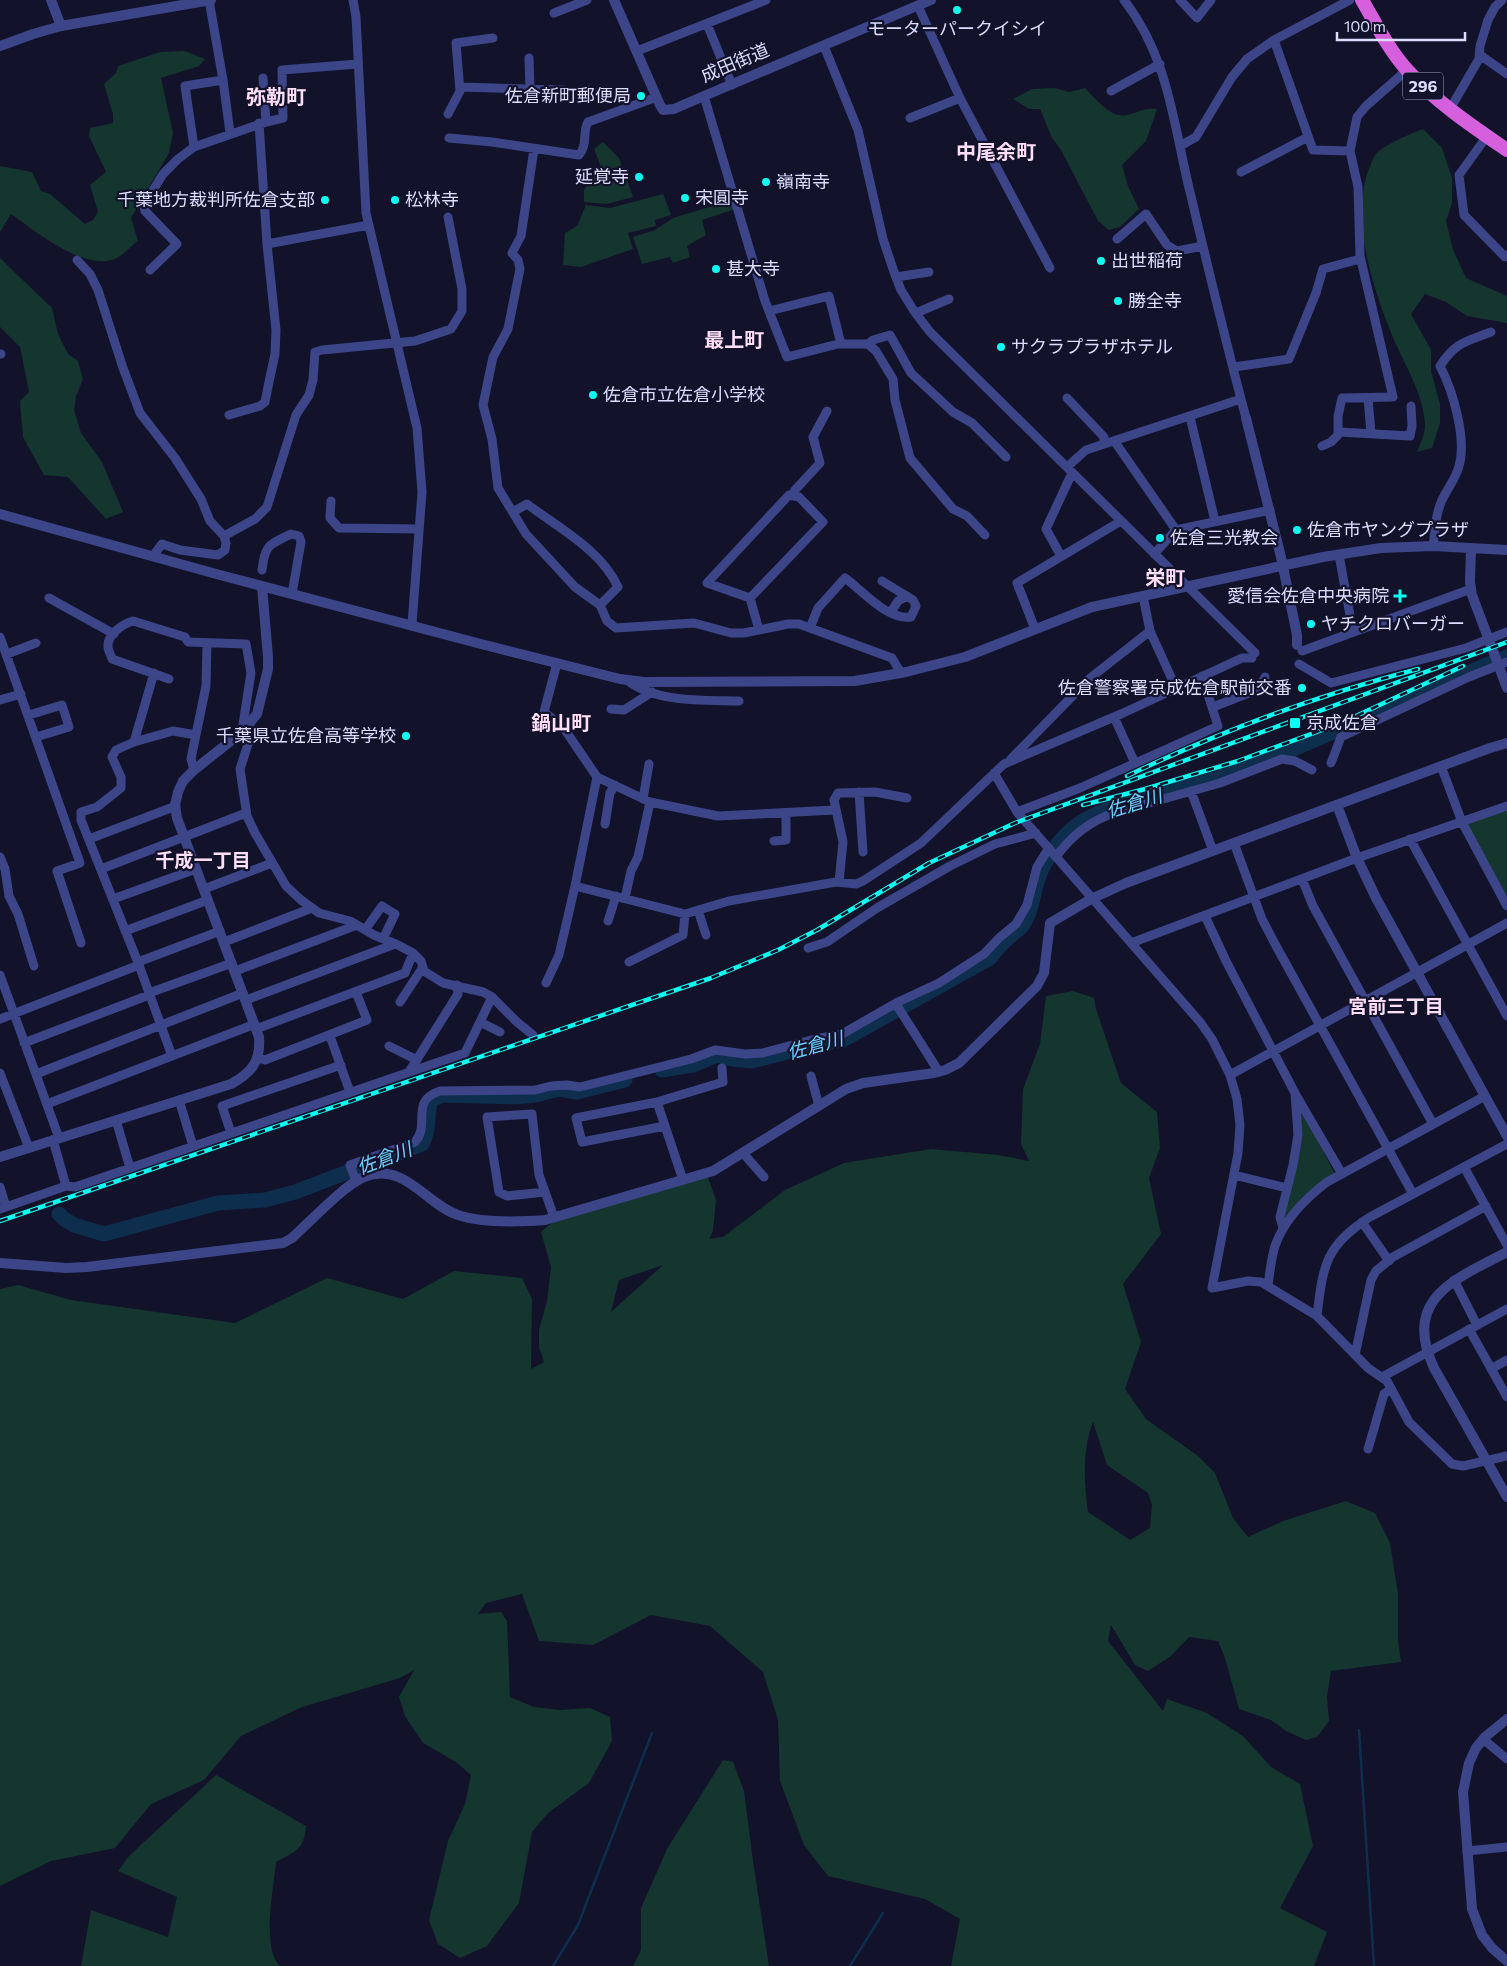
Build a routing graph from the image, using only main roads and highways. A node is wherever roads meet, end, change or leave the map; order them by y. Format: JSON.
{"nodes":[{"id":1,"x":1362,"y":0,"type":"edge"},
{"id":2,"x":1507,"y":150,"type":"edge"}],
"edges":[{"from":1,"to":2,"type":"highway","number":"296"}]}
